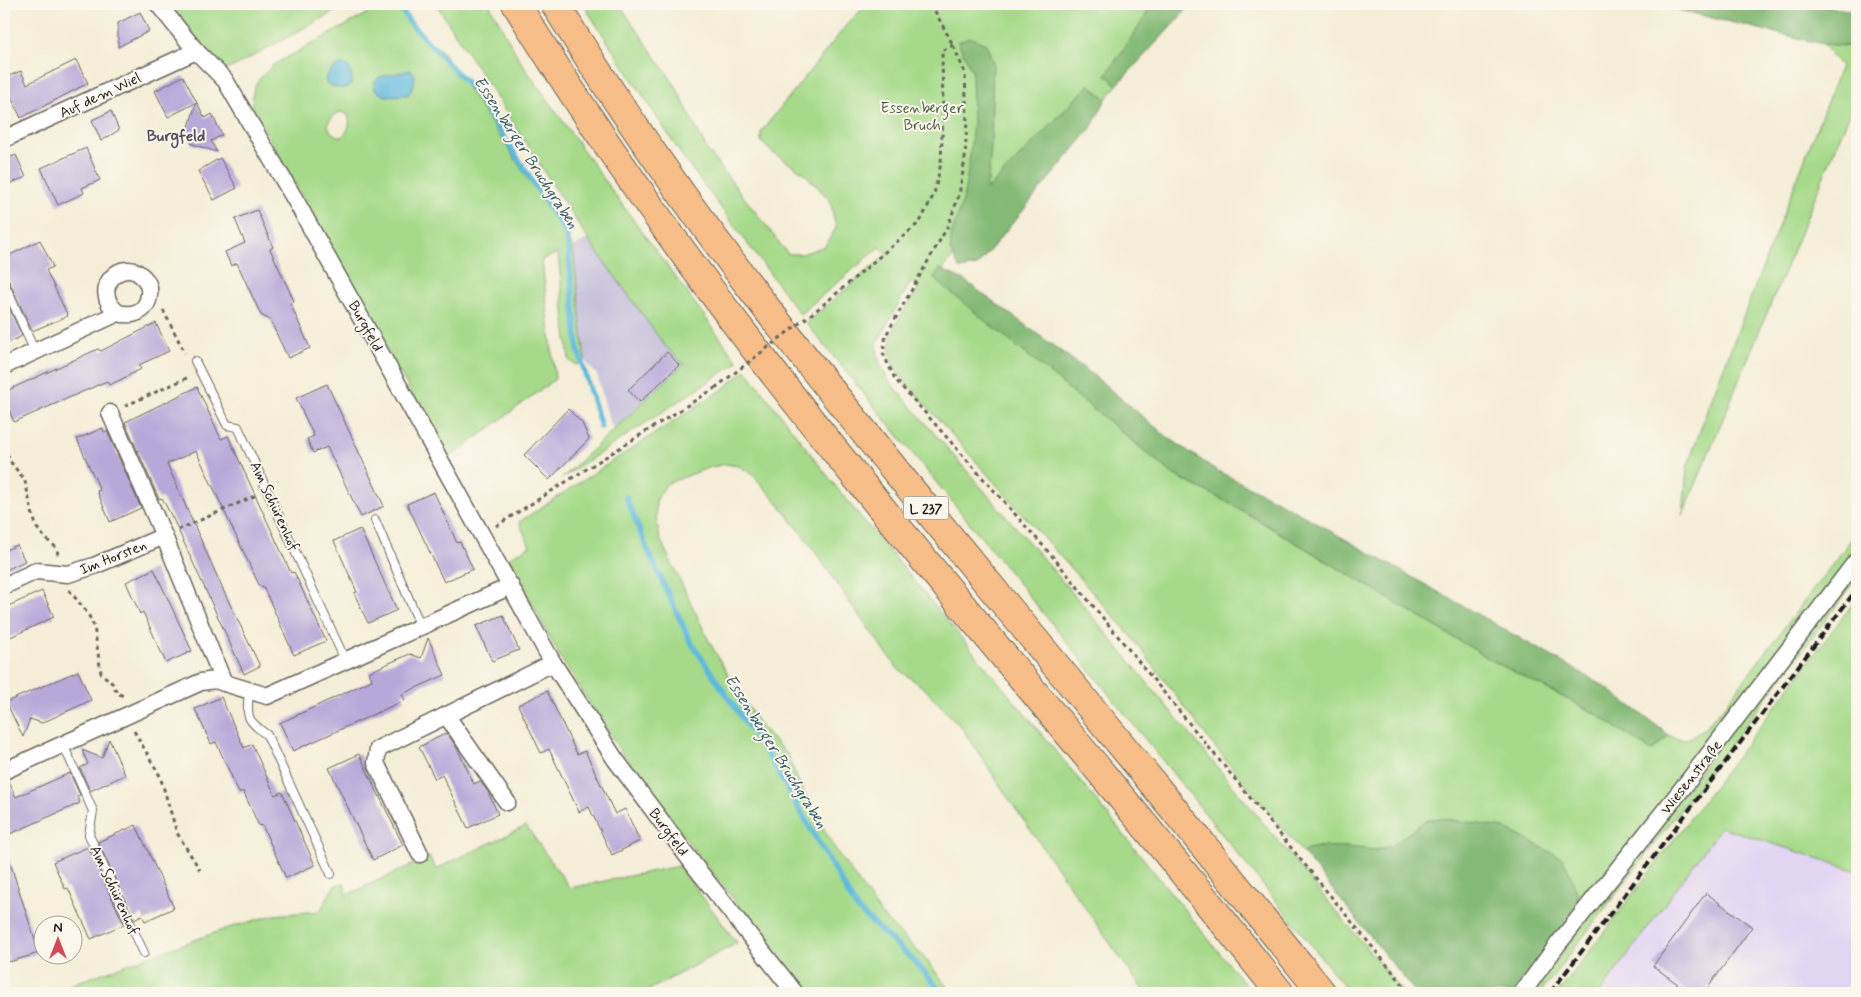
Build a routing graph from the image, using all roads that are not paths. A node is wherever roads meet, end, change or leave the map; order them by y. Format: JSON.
{"nodes":[{"id":1,"x":158,"y":4,"type":"edge"},
{"id":2,"x":516,"y":4,"type":"edge"},
{"id":3,"x":555,"y":4,"type":"edge"},
{"id":4,"x":196,"y":51,"type":"junction"},
{"id":5,"x":4,"y":139,"type":"edge"},
{"id":6,"x":4,"y":283,"type":"edge"},
{"id":7,"x":118,"y":313,"type":"junction"},
{"id":8,"x":35,"y":352,"type":"junction"},
{"id":9,"x":195,"y":361,"type":"road end"},
{"id":10,"x":4,"y":366,"type":"edge"},
{"id":11,"x":110,"y":413,"type":"road end"},
{"id":12,"x":375,"y":520,"type":"dead end"},
{"id":13,"x":164,"y":536,"type":"junction"},
{"id":14,"x":1857,"y":560,"type":"edge"},
{"id":15,"x":4,"y":586,"type":"edge"},
{"id":16,"x":511,"y":586,"type":"junction"},
{"id":17,"x":421,"y":627,"type":"junction"},
{"id":18,"x":346,"y":662,"type":"junction"},
{"id":19,"x":552,"y":664,"type":"junction"},
{"id":20,"x":224,"y":683,"type":"junction"},
{"id":21,"x":249,"y":691,"type":"junction"},
{"id":22,"x":446,"y":715,"type":"junction"},
{"id":23,"x":63,"y":744,"type":"junction"},
{"id":24,"x":4,"y":771,"type":"edge"},
{"id":25,"x":507,"y":802,"type":"dead end"},
{"id":26,"x":420,"y":854,"type":"dead end"},
{"id":27,"x":331,"y":874,"type":"dead end"},
{"id":28,"x":144,"y":953,"type":"dead end"},
{"id":29,"x":795,"y":993,"type":"edge"},
{"id":30,"x":1280,"y":993,"type":"edge"},
{"id":31,"x":1322,"y":993,"type":"edge"},
{"id":32,"x":1522,"y":993,"type":"edge"}],
"edges":[{"from":1,"to":4,"type":"street","name":"Burgfeld"},
{"from":2,"to":30,"type":"highway","number":"L 237"},
{"from":3,"to":31,"type":"highway","number":"L 237"},
{"from":4,"to":5,"type":"street","name":"Auf dem Wiel"},
{"from":4,"to":16,"type":"street","name":"Burgfeld"},
{"from":6,"to":8,"type":"lane"},
{"from":7,"to":7,"type":"street"},
{"from":7,"to":8,"type":"street"},
{"from":8,"to":10,"type":"street"},
{"from":9,"to":18,"type":"lane","name":"Am Schürenhof"},
{"from":11,"to":13,"type":"street","name":"Im Horsten"},
{"from":12,"to":17,"type":"lane"},
{"from":13,"to":15,"type":"street","name":"Im Horsten"},
{"from":13,"to":20,"type":"street","name":"Im Horsten"},
{"from":14,"to":32,"type":"street","name":"Wiesenstraße"},
{"from":16,"to":17,"type":"street"},
{"from":16,"to":19,"type":"street","name":"Burgfeld"},
{"from":17,"to":18,"type":"street"},
{"from":18,"to":21,"type":"street"},
{"from":19,"to":22,"type":"street"},
{"from":19,"to":29,"type":"street","name":"Burgfeld"},
{"from":20,"to":21,"type":"street"},
{"from":20,"to":23,"type":"street"},
{"from":21,"to":27,"type":"lane"},
{"from":22,"to":25,"type":"street"},
{"from":22,"to":26,"type":"street"},
{"from":23,"to":24,"type":"street"},
{"from":23,"to":28,"type":"lane","name":"Am Schürenhof"}]}
